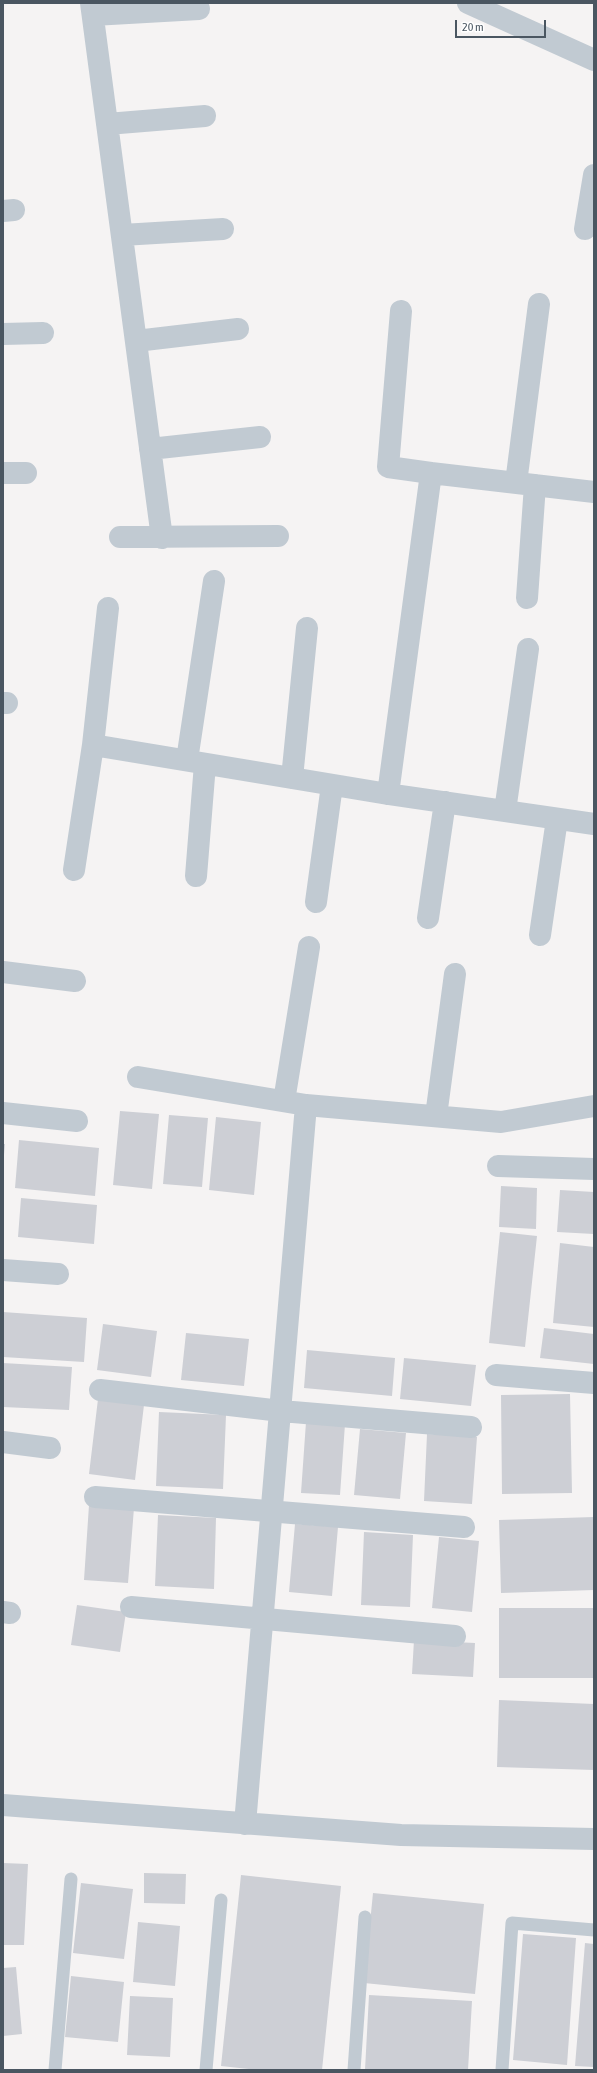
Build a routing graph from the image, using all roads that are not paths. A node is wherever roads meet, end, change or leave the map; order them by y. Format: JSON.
{"nodes":[{"id":1,"x":468,"y":3,"type":"edge"},
{"id":2,"x":92,"y":9,"type":"edge"},
{"id":3,"x":199,"y":9,"type":"dead end"},
{"id":4,"x":594,"y":60,"type":"edge"},
{"id":5,"x":205,"y":116,"type":"dead end"},
{"id":6,"x":107,"y":124,"type":"junction"},
{"id":7,"x":594,"y":175,"type":"edge"},
{"id":8,"x":223,"y":229,"type":"dead end"},
{"id":9,"x":585,"y":229,"type":"dead end"},
{"id":10,"x":122,"y":235,"type":"junction"},
{"id":11,"x":539,"y":304,"type":"dead end"},
{"id":12,"x":401,"y":311,"type":"dead end"},
{"id":13,"x":238,"y":329,"type":"dead end"},
{"id":14,"x":42,"y":333,"type":"dead end"},
{"id":15,"x":3,"y":334,"type":"edge"},
{"id":16,"x":136,"y":341,"type":"junction"},
{"id":17,"x":260,"y":437,"type":"dead end"},
{"id":18,"x":150,"y":449,"type":"junction"},
{"id":19,"x":26,"y":473,"type":"dead end"},
{"id":20,"x":431,"y":473,"type":"junction"},
{"id":21,"x":3,"y":474,"type":"edge"},
{"id":22,"x":525,"y":484,"type":"junction"},
{"id":23,"x":594,"y":492,"type":"edge"},
{"id":24,"x":278,"y":536,"type":"dead end"},
{"id":25,"x":120,"y":537,"type":"dead end"},
{"id":26,"x":162,"y":538,"type":"junction"},
{"id":27,"x":214,"y":581,"type":"dead end"},
{"id":28,"x":527,"y":598,"type":"dead end"},
{"id":29,"x":108,"y":608,"type":"dead end"},
{"id":30,"x":308,"y":628,"type":"dead end"},
{"id":31,"x":528,"y":650,"type":"dead end"},
{"id":32,"x":93,"y":745,"type":"junction"},
{"id":33,"x":196,"y":762,"type":"junction"},
{"id":34,"x":292,"y":778,"type":"junction"},
{"id":35,"x":332,"y":784,"type":"junction"},
{"id":36,"x":388,"y":794,"type":"junction"},
{"id":37,"x":445,"y":802,"type":"junction"},
{"id":38,"x":505,"y":811,"type":"junction"},
{"id":39,"x":556,"y":819,"type":"junction"},
{"id":40,"x":594,"y":824,"type":"edge"},
{"id":41,"x":74,"y":870,"type":"dead end"},
{"id":42,"x":196,"y":876,"type":"dead end"},
{"id":43,"x":316,"y":902,"type":"dead end"},
{"id":44,"x":428,"y":918,"type":"dead end"},
{"id":45,"x":540,"y":935,"type":"dead end"},
{"id":46,"x":309,"y":947,"type":"dead end"},
{"id":47,"x":3,"y":972,"type":"edge"},
{"id":48,"x":455,"y":974,"type":"dead end"},
{"id":49,"x":75,"y":981,"type":"dead end"},
{"id":50,"x":138,"y":1077,"type":"dead end"},
{"id":51,"x":284,"y":1101,"type":"junction"},
{"id":52,"x":306,"y":1105,"type":"junction"},
{"id":53,"x":594,"y":1106,"type":"edge"},
{"id":54,"x":3,"y":1113,"type":"edge"},
{"id":55,"x":436,"y":1116,"type":"junction"},
{"id":56,"x":76,"y":1121,"type":"dead end"},
{"id":57,"x":498,"y":1166,"type":"dead end"},
{"id":58,"x":594,"y":1169,"type":"edge"},
{"id":59,"x":3,"y":1270,"type":"edge"},
{"id":60,"x":58,"y":1274,"type":"dead end"},
{"id":61,"x":496,"y":1375,"type":"dead end"},
{"id":62,"x":594,"y":1383,"type":"edge"},
{"id":63,"x":100,"y":1390,"type":"dead end"},
{"id":64,"x":281,"y":1411,"type":"junction"},
{"id":65,"x":471,"y":1427,"type":"dead end"},
{"id":66,"x":3,"y":1442,"type":"edge"},
{"id":67,"x":50,"y":1448,"type":"dead end"},
{"id":68,"x":95,"y":1497,"type":"dead end"},
{"id":69,"x":272,"y":1513,"type":"junction"},
{"id":70,"x":464,"y":1527,"type":"dead end"},
{"id":71,"x":131,"y":1607,"type":"dead end"},
{"id":72,"x":263,"y":1618,"type":"junction"},
{"id":73,"x":454,"y":1636,"type":"dead end"},
{"id":74,"x":3,"y":1805,"type":"edge"},
{"id":75,"x":246,"y":1824,"type":"junction"},
{"id":76,"x":594,"y":1839,"type":"edge"},
{"id":77,"x":71,"y":1879,"type":"dead end"},
{"id":78,"x":221,"y":1900,"type":"dead end"},
{"id":79,"x":365,"y":1917,"type":"dead end"},
{"id":80,"x":594,"y":1930,"type":"edge"},
{"id":81,"x":55,"y":2070,"type":"edge"},
{"id":82,"x":206,"y":2070,"type":"edge"},
{"id":83,"x":354,"y":2070,"type":"edge"},
{"id":84,"x":502,"y":2070,"type":"edge"}],
"edges":[{"from":1,"to":4,"type":"street"},
{"from":2,"to":3,"type":"street"},
{"from":2,"to":6,"type":"street"},
{"from":5,"to":6,"type":"street"},
{"from":6,"to":10,"type":"street"},
{"from":7,"to":9,"type":"street"},
{"from":8,"to":10,"type":"street"},
{"from":10,"to":16,"type":"street"},
{"from":11,"to":22,"type":"street"},
{"from":12,"to":20,"type":"street"},
{"from":13,"to":16,"type":"street"},
{"from":14,"to":15,"type":"street"},
{"from":16,"to":18,"type":"street"},
{"from":17,"to":18,"type":"street"},
{"from":18,"to":26,"type":"street"},
{"from":19,"to":21,"type":"street"},
{"from":20,"to":22,"type":"street"},
{"from":20,"to":36,"type":"street"},
{"from":22,"to":23,"type":"street"},
{"from":22,"to":28,"type":"street"},
{"from":24,"to":26,"type":"street"},
{"from":25,"to":26,"type":"street"},
{"from":27,"to":33,"type":"street"},
{"from":29,"to":32,"type":"street"},
{"from":30,"to":34,"type":"street"},
{"from":31,"to":38,"type":"street"},
{"from":32,"to":33,"type":"street"},
{"from":32,"to":41,"type":"street"},
{"from":33,"to":34,"type":"street"},
{"from":33,"to":42,"type":"street"},
{"from":34,"to":35,"type":"street"},
{"from":35,"to":36,"type":"street"},
{"from":35,"to":43,"type":"street"},
{"from":36,"to":37,"type":"street"},
{"from":37,"to":38,"type":"street"},
{"from":37,"to":44,"type":"street"},
{"from":38,"to":39,"type":"street"},
{"from":39,"to":40,"type":"street"},
{"from":39,"to":45,"type":"street"},
{"from":46,"to":51,"type":"street"},
{"from":47,"to":49,"type":"street"},
{"from":48,"to":55,"type":"street"},
{"from":50,"to":51,"type":"street"},
{"from":51,"to":52,"type":"street"},
{"from":52,"to":55,"type":"street"},
{"from":52,"to":64,"type":"street"},
{"from":53,"to":55,"type":"street"},
{"from":54,"to":56,"type":"street"},
{"from":57,"to":58,"type":"street"},
{"from":59,"to":60,"type":"street"},
{"from":61,"to":62,"type":"street"},
{"from":63,"to":64,"type":"street"},
{"from":64,"to":65,"type":"street"},
{"from":64,"to":69,"type":"street"},
{"from":66,"to":67,"type":"street"},
{"from":68,"to":69,"type":"street"},
{"from":69,"to":70,"type":"street"},
{"from":69,"to":72,"type":"street"},
{"from":71,"to":72,"type":"street"},
{"from":72,"to":73,"type":"street"},
{"from":72,"to":75,"type":"street"},
{"from":74,"to":75,"type":"street"},
{"from":75,"to":76,"type":"street"},
{"from":77,"to":81,"type":"lane"},
{"from":78,"to":82,"type":"lane"},
{"from":79,"to":83,"type":"lane"},
{"from":80,"to":84,"type":"lane"}]}
